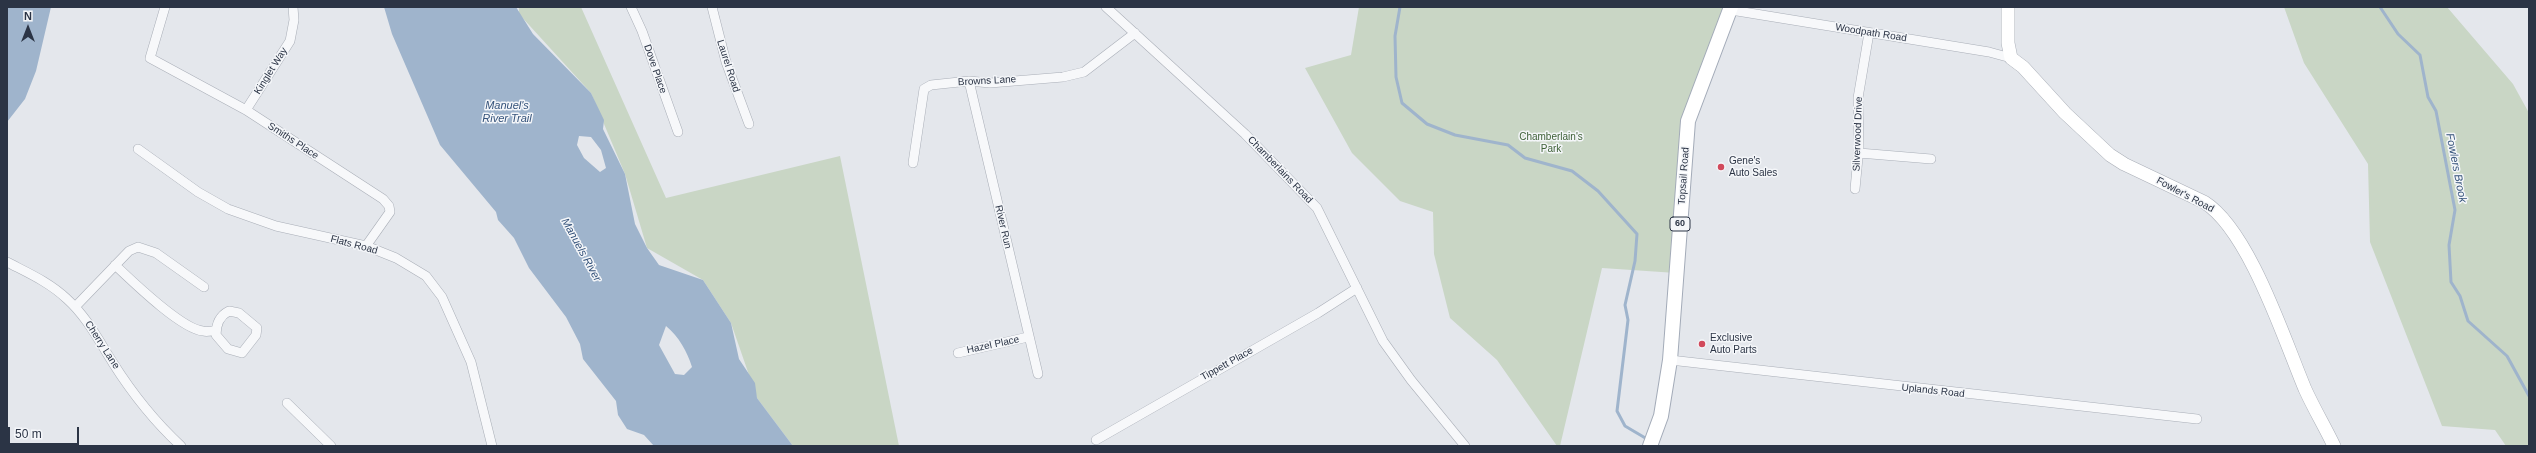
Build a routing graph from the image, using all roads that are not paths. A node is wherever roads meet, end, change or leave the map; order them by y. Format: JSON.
{"nodes":[{"id":1,"x":165,"y":7,"type":"edge"},
{"id":2,"x":293,"y":7,"type":"edge"},
{"id":3,"x":630,"y":7,"type":"edge"},
{"id":4,"x":712,"y":7,"type":"edge"},
{"id":5,"x":1106,"y":7,"type":"edge"},
{"id":6,"x":2008,"y":7,"type":"edge"},
{"id":7,"x":1731,"y":9,"type":"edge"},
{"id":8,"x":1135,"y":33,"type":"junction"},
{"id":9,"x":1869,"y":33,"type":"junction"},
{"id":10,"x":2011,"y":58,"type":"junction"},
{"id":11,"x":969,"y":81,"type":"junction"},
{"id":12,"x":246,"y":110,"type":"junction"},
{"id":13,"x":749,"y":124,"type":"dead end"},
{"id":14,"x":678,"y":132,"type":"dead end"},
{"id":15,"x":138,"y":148,"type":"dead end"},
{"id":16,"x":1859,"y":152,"type":"junction"},
{"id":17,"x":1930,"y":159,"type":"dead end"},
{"id":18,"x":913,"y":162,"type":"dead end"},
{"id":19,"x":1855,"y":189,"type":"dead end"},
{"id":20,"x":366,"y":246,"type":"junction"},
{"id":21,"x":7,"y":262,"type":"edge"},
{"id":22,"x":115,"y":265,"type":"junction"},
{"id":23,"x":204,"y":287,"type":"dead end"},
{"id":24,"x":1357,"y":288,"type":"junction"},
{"id":25,"x":75,"y":307,"type":"junction"},
{"id":26,"x":216,"y":330,"type":"junction"},
{"id":27,"x":1028,"y":337,"type":"junction"},
{"id":28,"x":958,"y":353,"type":"dead end"},
{"id":29,"x":1670,"y":360,"type":"junction"},
{"id":30,"x":1038,"y":374,"type":"dead end"},
{"id":31,"x":287,"y":403,"type":"dead end"},
{"id":32,"x":2197,"y":419,"type":"dead end"},
{"id":33,"x":1096,"y":440,"type":"dead end"},
{"id":34,"x":181,"y":446,"type":"edge"},
{"id":35,"x":331,"y":446,"type":"edge"},
{"id":36,"x":492,"y":446,"type":"edge"},
{"id":37,"x":1465,"y":446,"type":"edge"},
{"id":38,"x":1650,"y":446,"type":"edge"},
{"id":39,"x":2334,"y":446,"type":"edge"}],
"edges":[{"from":1,"to":12,"type":"street","name":"Smiths Place"},
{"from":2,"to":12,"type":"street","name":"Kinglet Way"},
{"from":3,"to":14,"type":"street","name":"Dove Place"},
{"from":4,"to":13,"type":"street","name":"Laurel Road"},
{"from":5,"to":8,"type":"street","name":"Chamberlains Road"},
{"from":6,"to":10,"type":"street"},
{"from":7,"to":9,"type":"street","name":"Woodpath Road"},
{"from":7,"to":29,"type":"main road","name":"Topsail Road","number":"60"},
{"from":8,"to":11,"type":"street","name":"Browns Lane"},
{"from":8,"to":24,"type":"street","name":"Chamberlains Road"},
{"from":9,"to":10,"type":"street","name":"Woodpath Road"},
{"from":9,"to":16,"type":"street","name":"Silverwood Drive"},
{"from":10,"to":39,"type":"street","name":"Fowler's Road"},
{"from":11,"to":18,"type":"street","name":"Browns Lane"},
{"from":11,"to":27,"type":"street","name":"River Run"},
{"from":12,"to":20,"type":"street","name":"Smiths Place"},
{"from":15,"to":20,"type":"street","name":"Flats Road"},
{"from":16,"to":17,"type":"street"},
{"from":16,"to":19,"type":"street","name":"Silverwood Drive"},
{"from":20,"to":36,"type":"street","name":"Flats Road"},
{"from":21,"to":25,"type":"street","name":"Cherry Lane"},
{"from":22,"to":23,"type":"street"},
{"from":22,"to":25,"type":"street"},
{"from":22,"to":26,"type":"street"},
{"from":24,"to":33,"type":"street","name":"Tippett Place"},
{"from":24,"to":37,"type":"street","name":"Chamberlains Road"},
{"from":25,"to":34,"type":"street","name":"Cherry Lane"},
{"from":26,"to":26,"type":"street"},
{"from":27,"to":28,"type":"street","name":"Hazel Place"},
{"from":27,"to":30,"type":"street","name":"River Run"},
{"from":29,"to":32,"type":"street","name":"Uplands Road"},
{"from":29,"to":38,"type":"main road","name":"Topsail Road","number":"60"},
{"from":31,"to":35,"type":"street"}]}
